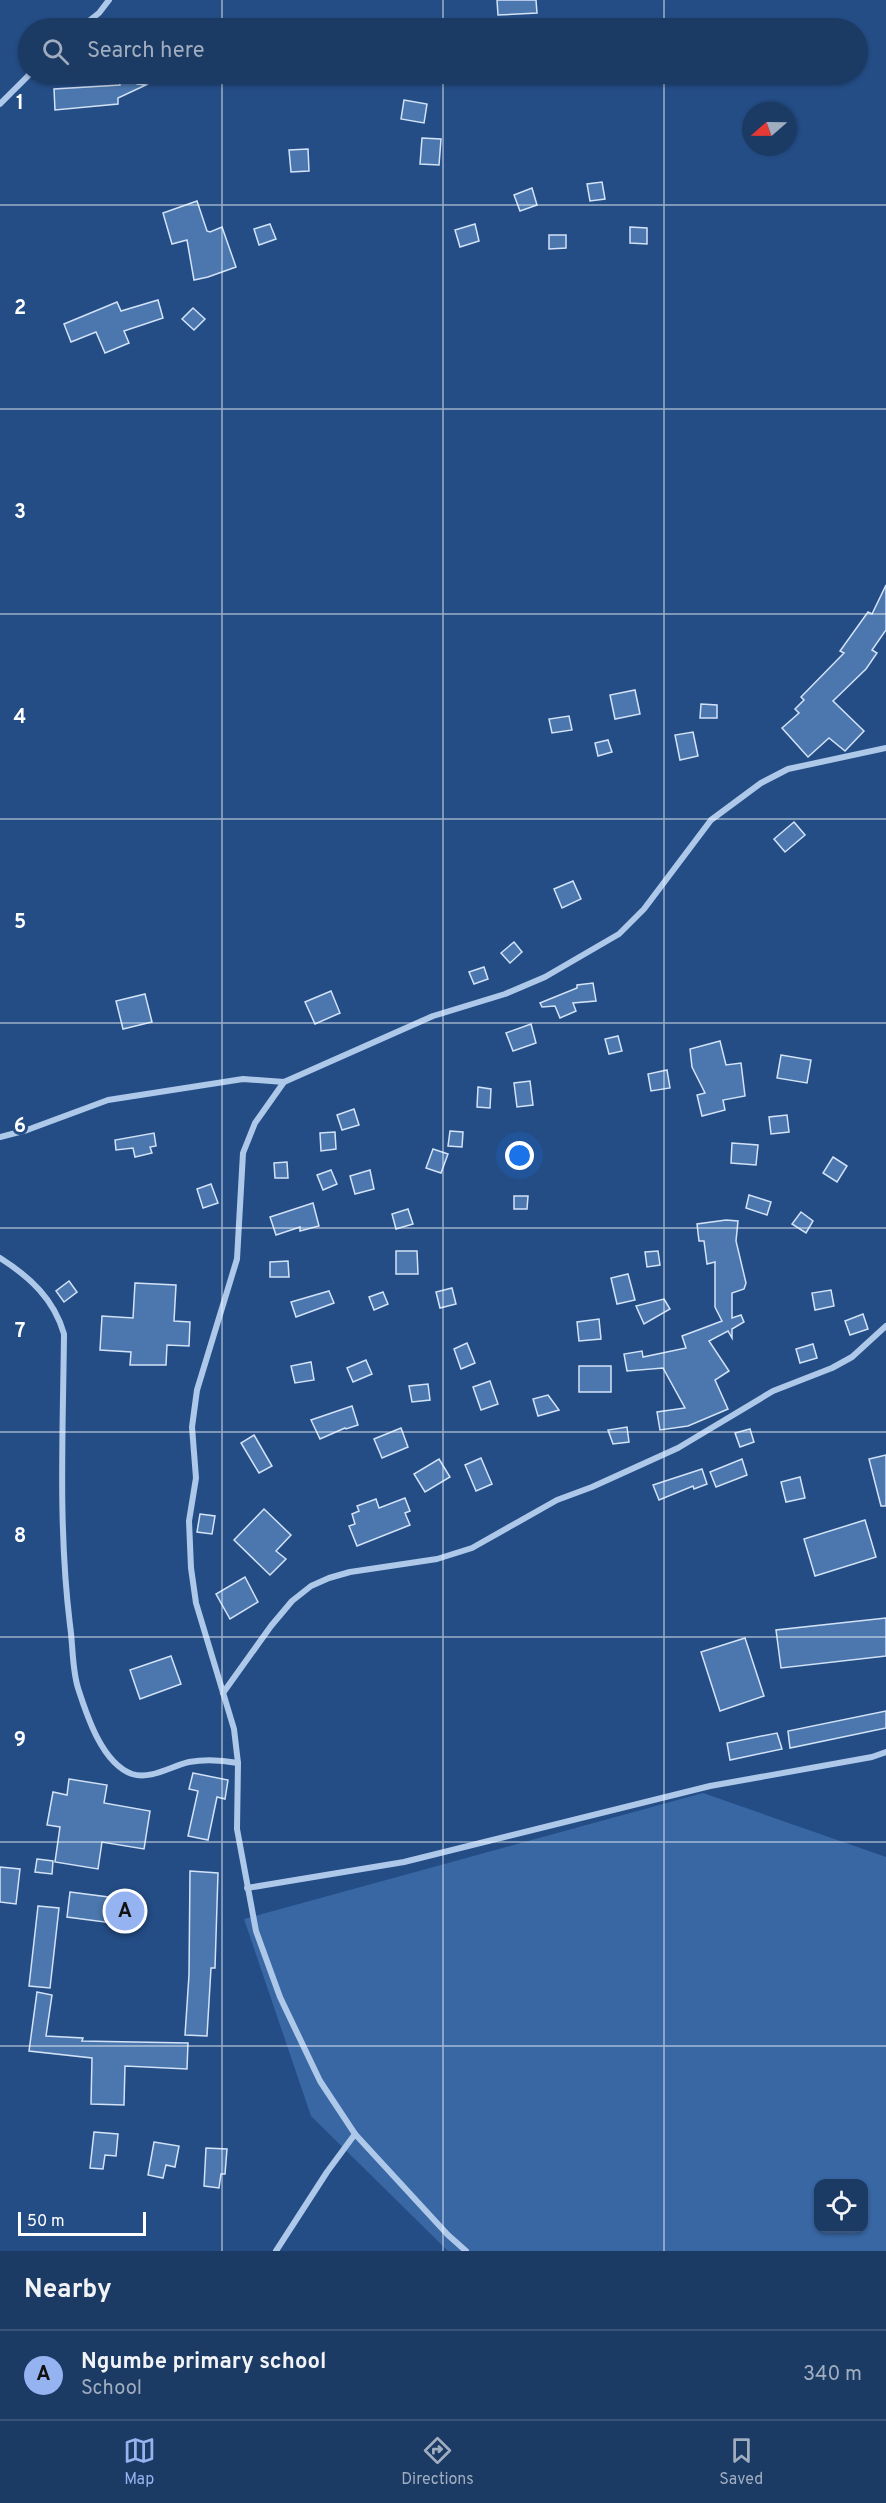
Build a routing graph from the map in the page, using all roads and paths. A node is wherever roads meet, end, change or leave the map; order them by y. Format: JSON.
{"nodes":[{"id":1,"x":110,"y":0,"type":"edge"},
{"id":2,"x":93,"y":18,"type":"edge"},
{"id":3,"x":20,"y":84,"type":"edge"},
{"id":4,"x":0,"y":104,"type":"edge"},
{"id":5,"x":886,"y":747,"type":"edge"},
{"id":6,"x":284,"y":1082,"type":"junction"},
{"id":7,"x":0,"y":1137,"type":"edge"},
{"id":8,"x":0,"y":1257,"type":"edge"},
{"id":9,"x":886,"y":1326,"type":"edge"},
{"id":10,"x":223,"y":1693,"type":"junction"},
{"id":11,"x":886,"y":1752,"type":"edge"},
{"id":12,"x":238,"y":1762,"type":"junction"},
{"id":13,"x":247,"y":1888,"type":"junction"},
{"id":14,"x":355,"y":2134,"type":"junction"},
{"id":15,"x":276,"y":2251,"type":"edge"},
{"id":16,"x":466,"y":2251,"type":"edge"}],
"edges":[{"from":1,"to":2,"type":"street"},
{"from":3,"to":4,"type":"street"},
{"from":5,"to":6,"type":"street"},
{"from":6,"to":7,"type":"street"},
{"from":6,"to":10,"type":"street"},
{"from":8,"to":12,"type":"street"},
{"from":9,"to":10,"type":"street"},
{"from":10,"to":12,"type":"street"},
{"from":11,"to":13,"type":"street"},
{"from":12,"to":13,"type":"street"},
{"from":13,"to":14,"type":"street"},
{"from":14,"to":15,"type":"street"},
{"from":14,"to":16,"type":"street"}]}
